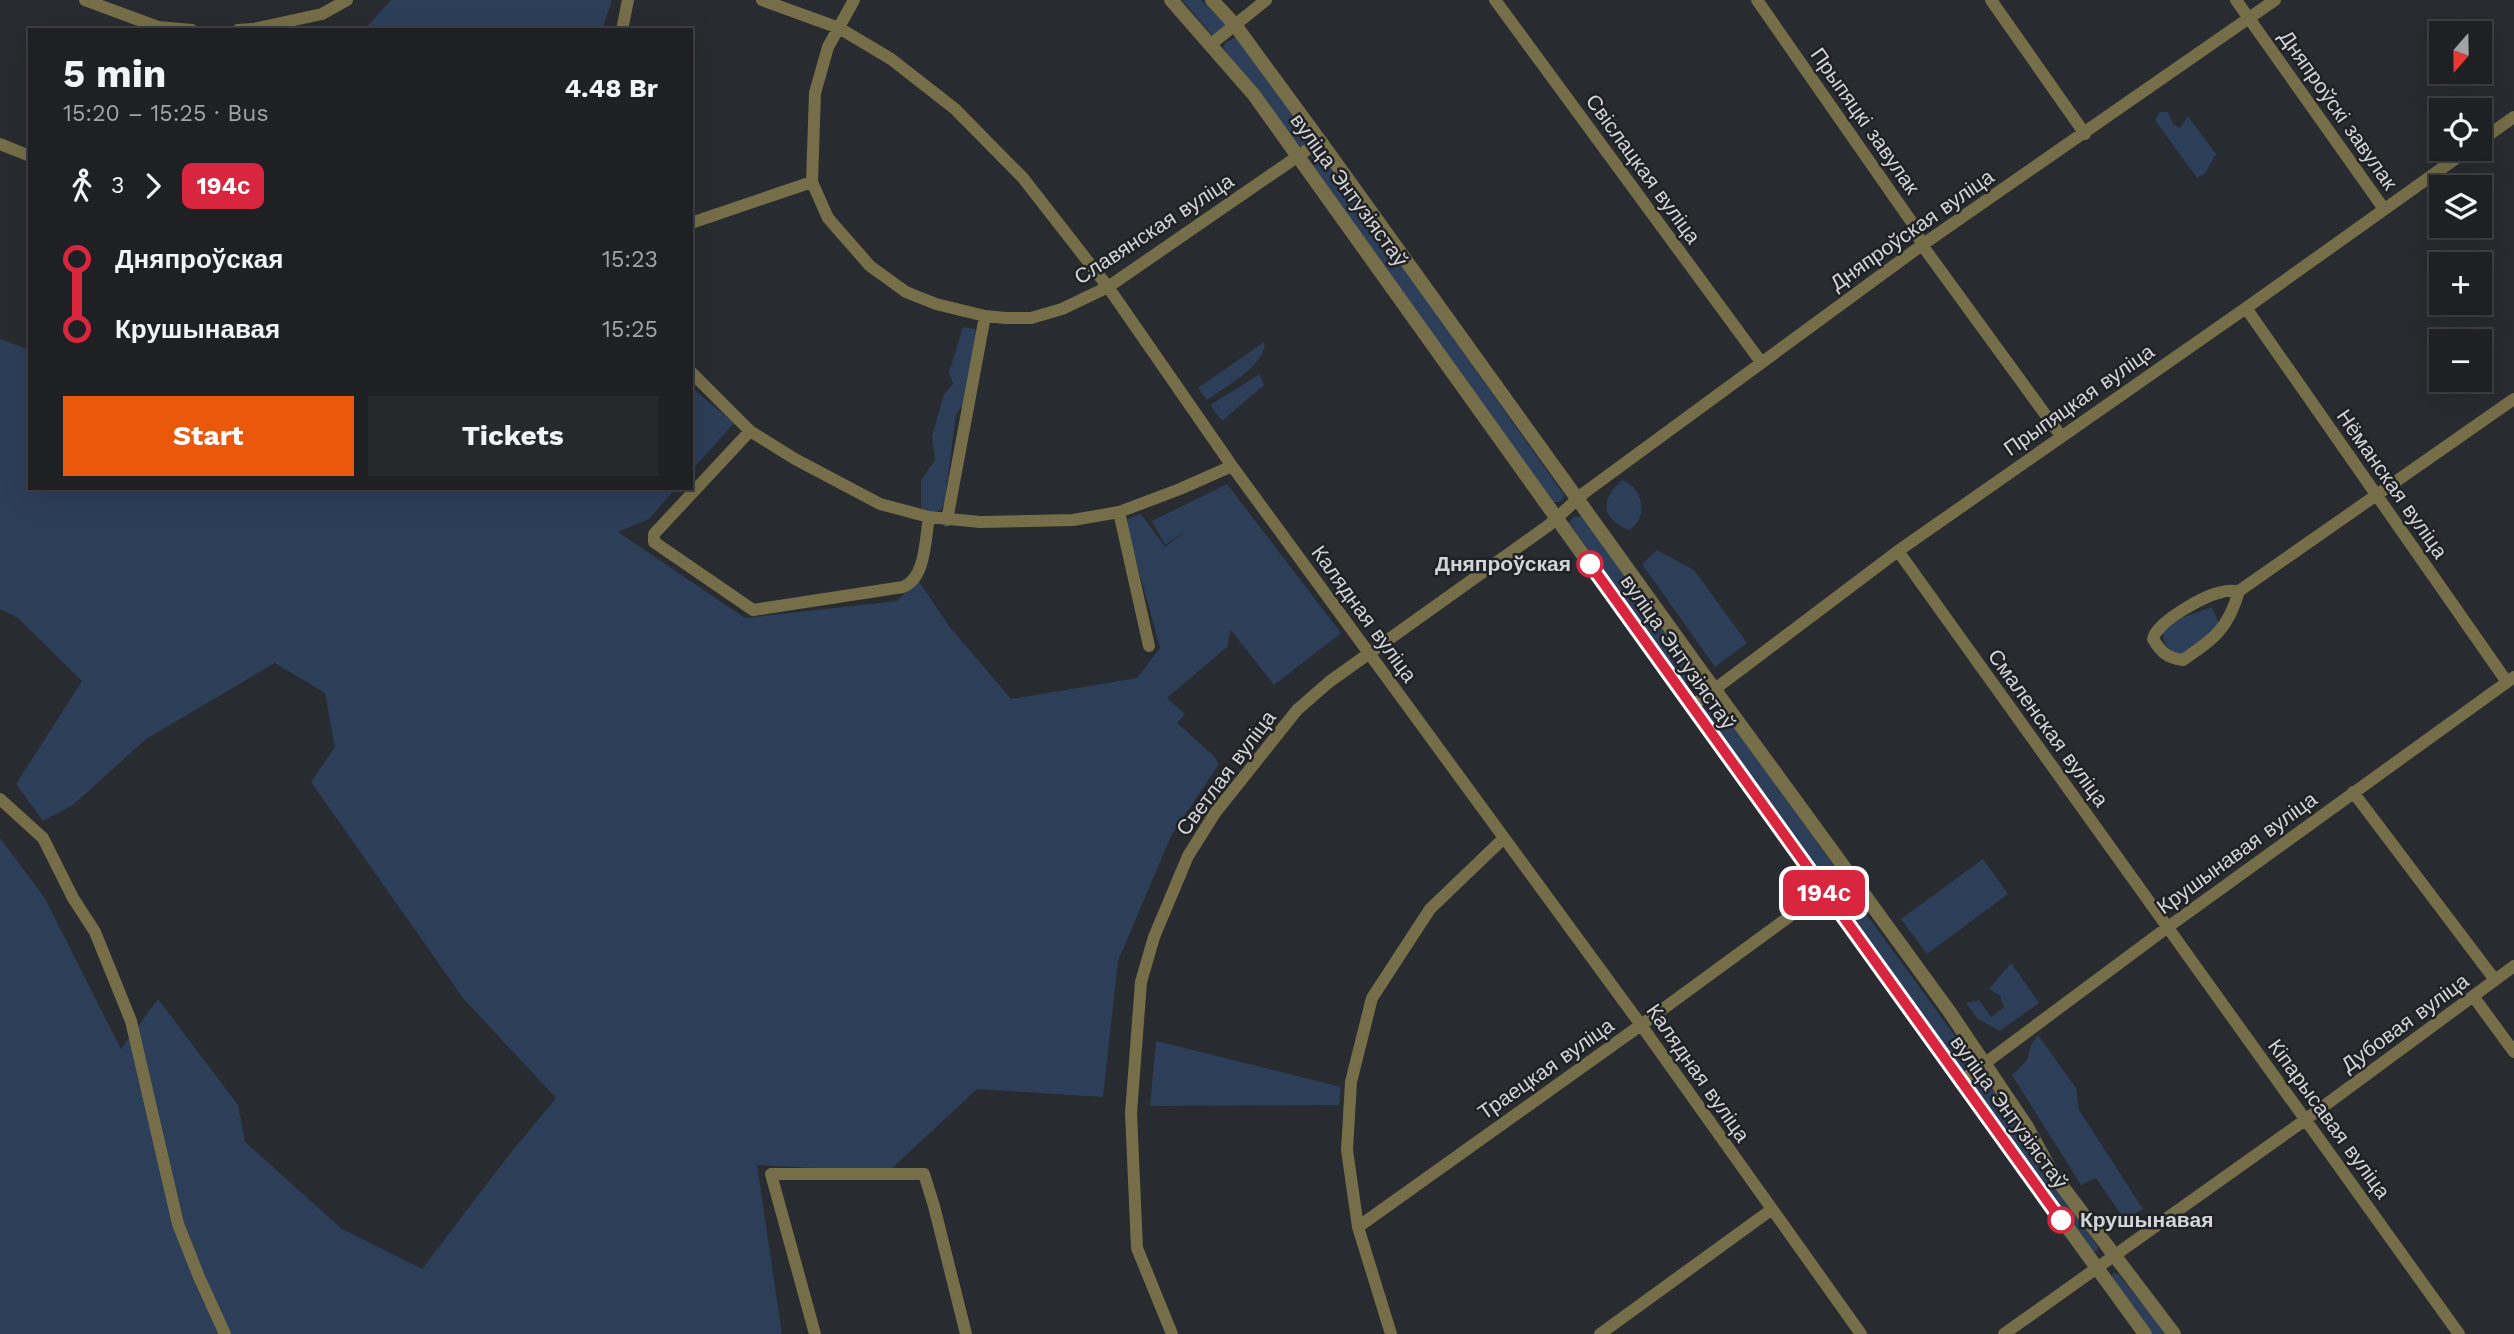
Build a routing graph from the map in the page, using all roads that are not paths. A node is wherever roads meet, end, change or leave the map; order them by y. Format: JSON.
{"nodes":[{"id":1,"x":85,"y":0,"type":"edge"},
{"id":2,"x":347,"y":0,"type":"edge"},
{"id":3,"x":628,"y":0,"type":"edge"},
{"id":4,"x":762,"y":0,"type":"edge"},
{"id":5,"x":854,"y":0,"type":"edge"},
{"id":6,"x":1171,"y":0,"type":"edge"},
{"id":7,"x":1212,"y":0,"type":"edge"},
{"id":8,"x":1266,"y":0,"type":"edge"},
{"id":9,"x":1495,"y":0,"type":"edge"},
{"id":10,"x":1757,"y":0,"type":"edge"},
{"id":11,"x":1991,"y":0,"type":"edge"},
{"id":12,"x":2236,"y":0,"type":"edge"},
{"id":13,"x":2275,"y":0,"type":"edge"},
{"id":14,"x":2249,"y":17,"type":"junction"},
{"id":15,"x":1235,"y":25,"type":"junction"},
{"id":16,"x":169,"y":28,"type":"edge"},
{"id":17,"x":258,"y":28,"type":"edge"},
{"id":18,"x":622,"y":28,"type":"edge"},
{"id":19,"x":839,"y":28,"type":"junction"},
{"id":20,"x":1210,"y":45,"type":"junction"},
{"id":21,"x":2514,"y":117,"type":"edge"},
{"id":22,"x":2492,"y":133,"type":"edge"},
{"id":23,"x":2085,"y":134,"type":"junction"},
{"id":24,"x":1320,"y":141,"type":"junction"},
{"id":25,"x":0,"y":144,"type":"edge"},
{"id":26,"x":28,"y":155,"type":"edge"},
{"id":27,"x":1296,"y":157,"type":"junction"},
{"id":28,"x":2452,"y":161,"type":"edge"},
{"id":29,"x":811,"y":182,"type":"junction"},
{"id":30,"x":2384,"y":209,"type":"junction"},
{"id":31,"x":693,"y":222,"type":"edge"},
{"id":32,"x":1922,"y":245,"type":"junction"},
{"id":33,"x":1108,"y":287,"type":"junction"},
{"id":34,"x":2246,"y":308,"type":"junction"},
{"id":35,"x":985,"y":316,"type":"junction"},
{"id":36,"x":1761,"y":362,"type":"junction"},
{"id":37,"x":693,"y":374,"type":"edge"},
{"id":38,"x":2514,"y":399,"type":"edge"},
{"id":39,"x":750,"y":430,"type":"junction"},
{"id":40,"x":2061,"y":436,"type":"junction"},
{"id":41,"x":1231,"y":466,"type":"junction"},
{"id":42,"x":2376,"y":495,"type":"junction"},
{"id":43,"x":1577,"y":499,"type":"junction"},
{"id":44,"x":1119,"y":512,"type":"junction"},
{"id":45,"x":929,"y":517,"type":"junction"},
{"id":46,"x":1556,"y":518,"type":"junction"},
{"id":47,"x":947,"y":520,"type":"junction"},
{"id":48,"x":1898,"y":551,"type":"junction"},
{"id":49,"x":2239,"y":591,"type":"junction"},
{"id":50,"x":1149,"y":646,"type":"dead end"},
{"id":51,"x":1370,"y":653,"type":"junction"},
{"id":52,"x":2511,"y":679,"type":"edge"},
{"id":53,"x":1714,"y":688,"type":"junction"},
{"id":54,"x":1691,"y":707,"type":"junction"},
{"id":55,"x":2353,"y":792,"type":"junction"},
{"id":56,"x":0,"y":799,"type":"edge"},
{"id":57,"x":1504,"y":838,"type":"junction"},
{"id":58,"x":1849,"y":873,"type":"junction"},
{"id":59,"x":1824,"y":892,"type":"junction"},
{"id":60,"x":2168,"y":927,"type":"junction"},
{"id":61,"x":2514,"y":966,"type":"edge"},
{"id":62,"x":2496,"y":980,"type":"junction"},
{"id":63,"x":2473,"y":996,"type":"junction"},
{"id":64,"x":1641,"y":1025,"type":"junction"},
{"id":65,"x":2514,"y":1052,"type":"edge"},
{"id":66,"x":1984,"y":1063,"type":"junction"},
{"id":67,"x":1961,"y":1081,"type":"junction"},
{"id":68,"x":2305,"y":1120,"type":"junction"},
{"id":69,"x":1772,"y":1210,"type":"junction"},
{"id":70,"x":1358,"y":1227,"type":"junction"},
{"id":71,"x":2113,"y":1257,"type":"junction"},
{"id":72,"x":2097,"y":1267,"type":"junction"},
{"id":73,"x":225,"y":1334,"type":"edge"},
{"id":74,"x":816,"y":1334,"type":"edge"},
{"id":75,"x":966,"y":1334,"type":"edge"},
{"id":76,"x":1172,"y":1334,"type":"edge"},
{"id":77,"x":1391,"y":1334,"type":"edge"},
{"id":78,"x":1600,"y":1334,"type":"edge"},
{"id":79,"x":1861,"y":1334,"type":"edge"},
{"id":80,"x":2004,"y":1334,"type":"edge"},
{"id":81,"x":2145,"y":1334,"type":"edge"},
{"id":82,"x":2175,"y":1334,"type":"edge"},
{"id":83,"x":2459,"y":1334,"type":"edge"}],
"edges":[{"from":1,"to":16,"type":"street"},
{"from":2,"to":17,"type":"street"},
{"from":3,"to":18,"type":"street"},
{"from":4,"to":19,"type":"street","name":"Калядная вуліца"},
{"from":5,"to":19,"type":"street","name":"Славянская вуліца"},
{"from":6,"to":20,"type":"street","name":"вуліца Энтузіястаў"},
{"from":7,"to":15,"type":"street","name":"вуліца Энтузіястаў"},
{"from":8,"to":15,"type":"street"},
{"from":9,"to":36,"type":"street","name":"Свіслацкая вуліца"},
{"from":10,"to":32,"type":"street","name":"Прыпяцкі завулак"},
{"from":11,"to":23,"type":"street"},
{"from":12,"to":14,"type":"street","name":"Дняпроўскі завулак"},
{"from":13,"to":14,"type":"street","name":"Дняпроўская вуліца"},
{"from":14,"to":23,"type":"street","name":"Дняпроўская вуліца"},
{"from":14,"to":30,"type":"street","name":"Дняпроўскі завулак"},
{"from":15,"to":20,"type":"street"},
{"from":15,"to":24,"type":"street","name":"вуліца Энтузіястаў"},
{"from":19,"to":29,"type":"street","name":"Славянская вуліца"},
{"from":19,"to":33,"type":"street","name":"Калядная вуліца"},
{"from":20,"to":27,"type":"street","name":"вуліца Энтузіястаў"},
{"from":21,"to":22,"type":"street"},
{"from":23,"to":32,"type":"street","name":"Дняпроўская вуліца"},
{"from":24,"to":27,"type":"street","name":"Славянская вуліца"},
{"from":24,"to":43,"type":"street","name":"вуліца Энтузіястаў"},
{"from":25,"to":26,"type":"street"},
{"from":27,"to":33,"type":"street","name":"Славянская вуліца"},
{"from":27,"to":46,"type":"street","name":"вуліца Энтузіястаў"},
{"from":28,"to":30,"type":"street","name":"Прыпяцкая вуліца"},
{"from":29,"to":31,"type":"street"},
{"from":29,"to":35,"type":"street","name":"Славянская вуліца"},
{"from":30,"to":34,"type":"street","name":"Прыпяцкая вуліца"},
{"from":32,"to":36,"type":"street","name":"Дняпроўская вуліца"},
{"from":32,"to":40,"type":"street","name":"Прыпяцкі завулак"},
{"from":33,"to":35,"type":"street","name":"Славянская вуліца"},
{"from":33,"to":41,"type":"street","name":"Калядная вуліца"},
{"from":34,"to":40,"type":"street","name":"Прыпяцкая вуліца"},
{"from":34,"to":42,"type":"street","name":"Нёманская вуліца"},
{"from":35,"to":47,"type":"street"},
{"from":36,"to":43,"type":"street","name":"Дняпроўская вуліца"},
{"from":37,"to":39,"type":"street"},
{"from":38,"to":42,"type":"street"},
{"from":39,"to":45,"type":"street"},
{"from":39,"to":45,"type":"street"},
{"from":40,"to":48,"type":"street","name":"Прыпяцкая вуліца"},
{"from":41,"to":44,"type":"street"},
{"from":41,"to":51,"type":"street","name":"Калядная вуліца"},
{"from":42,"to":49,"type":"street"},
{"from":42,"to":52,"type":"street","name":"Нёманская вуліца"},
{"from":43,"to":46,"type":"street","name":"Дняпроўская вуліца"},
{"from":43,"to":53,"type":"street","name":"вуліца Энтузіястаў"},
{"from":44,"to":47,"type":"street"},
{"from":44,"to":50,"type":"street"},
{"from":45,"to":47,"type":"street"},
{"from":46,"to":51,"type":"street","name":"Светлая вуліца"},
{"from":46,"to":54,"type":"street","name":"вуліца Энтузіястаў"},
{"from":48,"to":53,"type":"street","name":"Прыпяцкая вуліца"},
{"from":48,"to":60,"type":"street","name":"Смаленская вуліца"},
{"from":49,"to":49,"type":"street"},
{"from":51,"to":57,"type":"street","name":"Калядная вуліца"},
{"from":51,"to":76,"type":"street","name":"Светлая вуліца"},
{"from":52,"to":55,"type":"street","name":"Крушынавая вуліца"},
{"from":53,"to":54,"type":"street","name":"Прыпяцкая вуліца"},
{"from":53,"to":58,"type":"street","name":"вуліца Энтузіястаў"},
{"from":54,"to":59,"type":"street","name":"вуліца Энтузіястаў"},
{"from":55,"to":60,"type":"street","name":"Крушынавая вуліца"},
{"from":55,"to":62,"type":"street"},
{"from":56,"to":73,"type":"street"},
{"from":57,"to":64,"type":"street","name":"Калядная вуліца"},
{"from":57,"to":70,"type":"street"},
{"from":58,"to":59,"type":"street","name":"Траецкая вуліца"},
{"from":58,"to":66,"type":"street","name":"вуліца Энтузіястаў"},
{"from":59,"to":64,"type":"street","name":"Траецкая вуліца"},
{"from":59,"to":67,"type":"street","name":"вуліца Энтузіястаў"},
{"from":60,"to":66,"type":"street","name":"Крушынавая вуліца"},
{"from":60,"to":68,"type":"street","name":"Кіпарысавая вуліца"},
{"from":61,"to":62,"type":"street","name":"Дубовая вуліца"},
{"from":62,"to":63,"type":"street","name":"Дубовая вуліца"},
{"from":63,"to":65,"type":"street"},
{"from":63,"to":68,"type":"street","name":"Дубовая вуліца"},
{"from":64,"to":69,"type":"street","name":"Калядная вуліца"},
{"from":64,"to":70,"type":"street","name":"Траецкая вуліца"},
{"from":66,"to":67,"type":"street","name":"Крушынавая вуліца"},
{"from":66,"to":71,"type":"street","name":"вуліца Энтузіястаў"},
{"from":67,"to":72,"type":"street","name":"вуліца Энтузіястаў"},
{"from":68,"to":71,"type":"street","name":"Дубовая вуліца"},
{"from":68,"to":83,"type":"street","name":"Кіпарысавая вуліца"},
{"from":69,"to":78,"type":"street"},
{"from":69,"to":79,"type":"street","name":"Калядная вуліца"},
{"from":70,"to":77,"type":"street"},
{"from":71,"to":72,"type":"street","name":"Дубовая вуліца"},
{"from":71,"to":82,"type":"street","name":"вуліца Энтузіястаў"},
{"from":72,"to":80,"type":"street","name":"Дубовая вуліца"},
{"from":72,"to":81,"type":"street","name":"вуліца Энтузіястаў"},
{"from":74,"to":75,"type":"street"}]}
